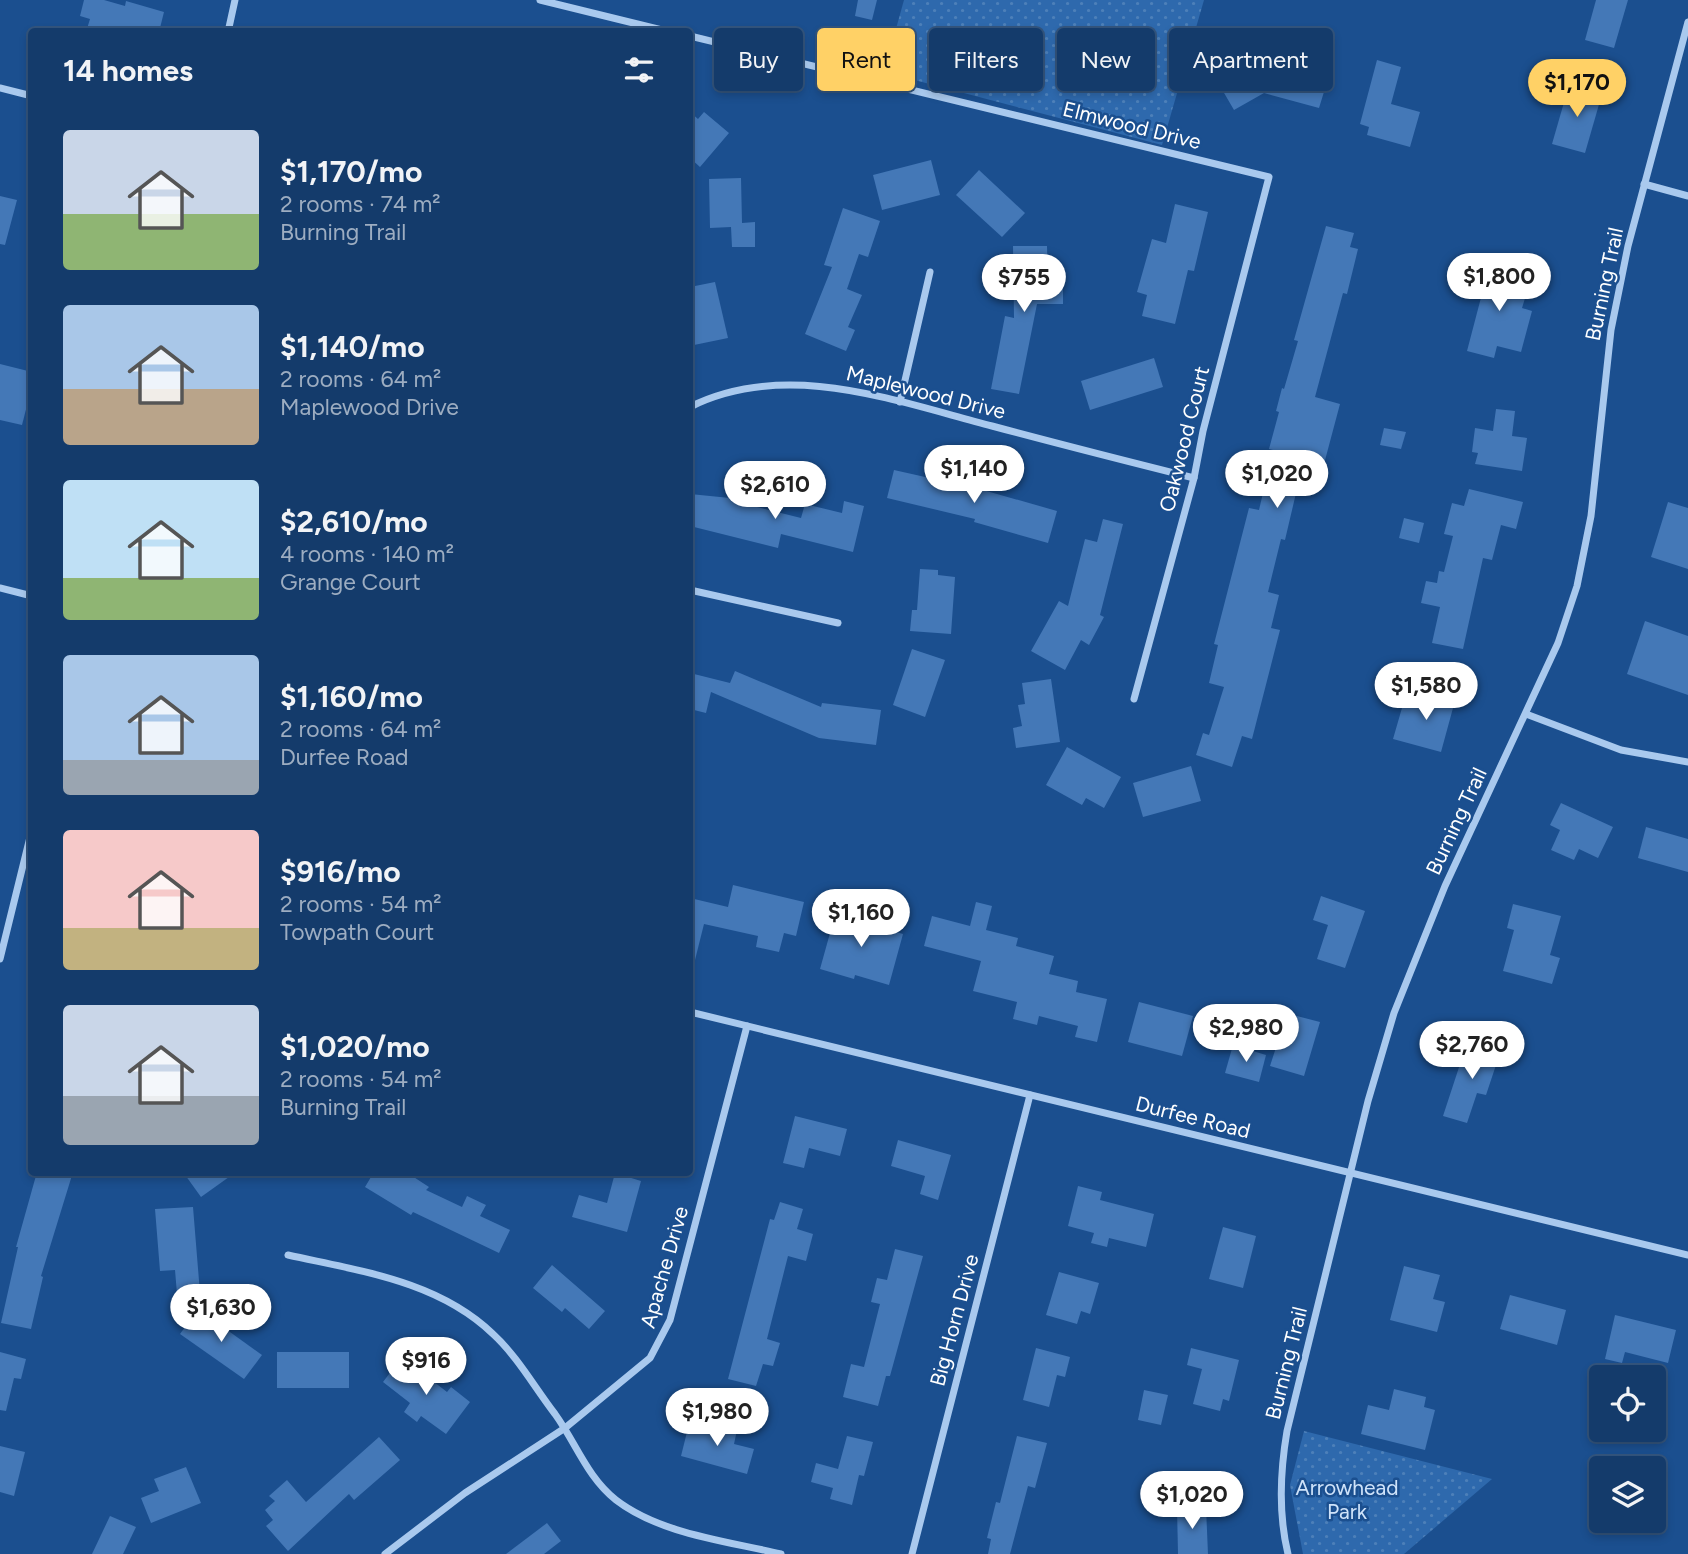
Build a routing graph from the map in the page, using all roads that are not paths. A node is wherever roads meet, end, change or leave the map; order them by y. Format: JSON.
{"nodes":[{"id":1,"x":235,"y":0,"type":"edge"},
{"id":2,"x":540,"y":0,"type":"edge"},
{"id":3,"x":1688,"y":22,"type":"edge"},
{"id":4,"x":229,"y":28,"type":"edge"},
{"id":5,"x":654,"y":28,"type":"edge"},
{"id":6,"x":693,"y":37,"type":"edge"},
{"id":7,"x":0,"y":88,"type":"edge"},
{"id":8,"x":28,"y":95,"type":"edge"},
{"id":9,"x":1644,"y":184,"type":"junction"},
{"id":10,"x":1266,"y":188,"type":"joint"},
{"id":11,"x":1688,"y":196,"type":"edge"},
{"id":12,"x":930,"y":272,"type":"dead end"},
{"id":13,"x":900,"y":402,"type":"junction"},
{"id":14,"x":693,"y":406,"type":"edge"},
{"id":15,"x":1194,"y":478,"type":"junction"},
{"id":16,"x":0,"y":588,"type":"edge"},
{"id":17,"x":693,"y":591,"type":"edge"},
{"id":18,"x":28,"y":595,"type":"edge"},
{"id":19,"x":838,"y":623,"type":"dead end"},
{"id":20,"x":1134,"y":699,"type":"dead end"},
{"id":21,"x":1526,"y":714,"type":"junction"},
{"id":22,"x":1688,"y":762,"type":"edge"},
{"id":23,"x":28,"y":855,"type":"edge"},
{"id":24,"x":0,"y":959,"type":"edge"},
{"id":25,"x":693,"y":1013,"type":"edge"},
{"id":26,"x":747,"y":1026,"type":"junction"},
{"id":27,"x":1030,"y":1095,"type":"junction"},
{"id":28,"x":1350,"y":1173,"type":"junction"},
{"id":29,"x":288,"y":1255,"type":"dead end"},
{"id":30,"x":1688,"y":1255,"type":"edge"},
{"id":31,"x":565,"y":1428,"type":"junction"},
{"id":32,"x":385,"y":1554,"type":"edge"},
{"id":33,"x":781,"y":1554,"type":"edge"},
{"id":34,"x":912,"y":1554,"type":"edge"},
{"id":35,"x":1288,"y":1554,"type":"edge"}],
"edges":[{"from":1,"to":4,"type":"street"},
{"from":2,"to":5,"type":"street"},
{"from":3,"to":9,"type":"street","name":"Burning Trail"},
{"from":6,"to":10,"type":"street","name":"Elmwood Drive"},
{"from":7,"to":8,"type":"street"},
{"from":9,"to":11,"type":"street"},
{"from":9,"to":21,"type":"street","name":"Burning Trail"},
{"from":10,"to":15,"type":"street","name":"Oakwood Court"},
{"from":12,"to":13,"type":"street"},
{"from":13,"to":14,"type":"street","name":"Maplewood Drive"},
{"from":13,"to":15,"type":"street","name":"Maplewood Drive"},
{"from":15,"to":20,"type":"street","name":"Oakwood Court"},
{"from":16,"to":18,"type":"street"},
{"from":17,"to":19,"type":"street"},
{"from":21,"to":22,"type":"street"},
{"from":21,"to":28,"type":"street","name":"Burning Trail"},
{"from":23,"to":24,"type":"street"},
{"from":25,"to":26,"type":"street","name":"Durfee Road"},
{"from":26,"to":27,"type":"street","name":"Durfee Road"},
{"from":26,"to":31,"type":"street","name":"Apache Drive"},
{"from":27,"to":28,"type":"street","name":"Durfee Road"},
{"from":27,"to":34,"type":"street","name":"Big Horn Drive"},
{"from":28,"to":30,"type":"street","name":"Durfee Road"},
{"from":28,"to":35,"type":"street","name":"Burning Trail"},
{"from":29,"to":31,"type":"street"},
{"from":31,"to":32,"type":"street","name":"Apache Drive"},
{"from":31,"to":33,"type":"street"}]}
